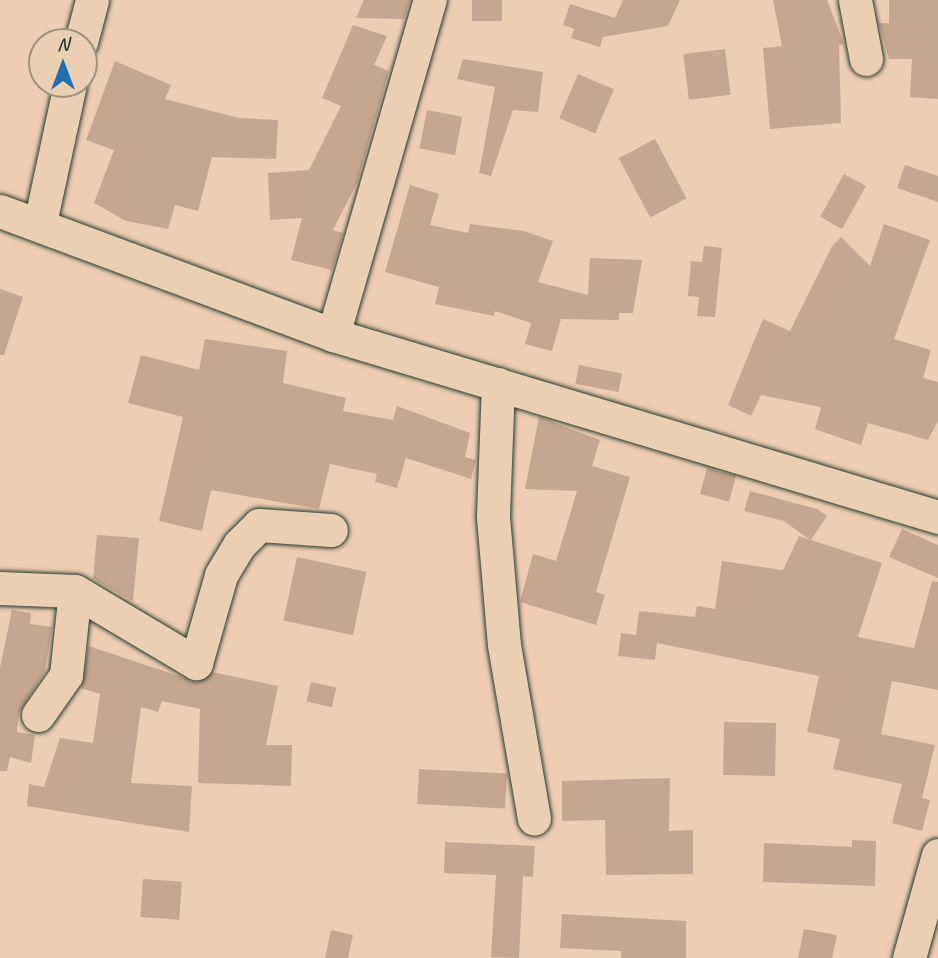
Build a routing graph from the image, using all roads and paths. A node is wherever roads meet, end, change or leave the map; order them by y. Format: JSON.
{"nodes":[{"id":1,"x":92,"y":0,"type":"edge"},
{"id":2,"x":430,"y":0,"type":"edge"},
{"id":3,"x":855,"y":0,"type":"edge"},
{"id":4,"x":85,"y":28,"type":"edge"},
{"id":5,"x":866,"y":60,"type":"dead end"},
{"id":6,"x":67,"y":98,"type":"edge"},
{"id":7,"x":0,"y":211,"type":"edge"},
{"id":8,"x":40,"y":223,"type":"junction"},
{"id":9,"x":333,"y":335,"type":"junction"},
{"id":10,"x":498,"y":384,"type":"junction"},
{"id":11,"x":938,"y":517,"type":"edge"},
{"id":12,"x":331,"y":530,"type":"dead end"},
{"id":13,"x":0,"y":588,"type":"edge"},
{"id":14,"x":75,"y":591,"type":"junction"},
{"id":15,"x":38,"y":715,"type":"dead end"},
{"id":16,"x":534,"y":818,"type":"dead end"},
{"id":17,"x":938,"y":855,"type":"edge"},
{"id":18,"x":909,"y":958,"type":"edge"}],
"edges":[{"from":1,"to":4,"type":"street"},
{"from":2,"to":9,"type":"street"},
{"from":3,"to":5,"type":"street"},
{"from":6,"to":8,"type":"street"},
{"from":7,"to":8,"type":"street"},
{"from":8,"to":9,"type":"street"},
{"from":9,"to":10,"type":"street"},
{"from":10,"to":11,"type":"street"},
{"from":10,"to":16,"type":"street"},
{"from":12,"to":14,"type":"street"},
{"from":13,"to":14,"type":"street"},
{"from":14,"to":15,"type":"street"},
{"from":17,"to":18,"type":"street"}]}
